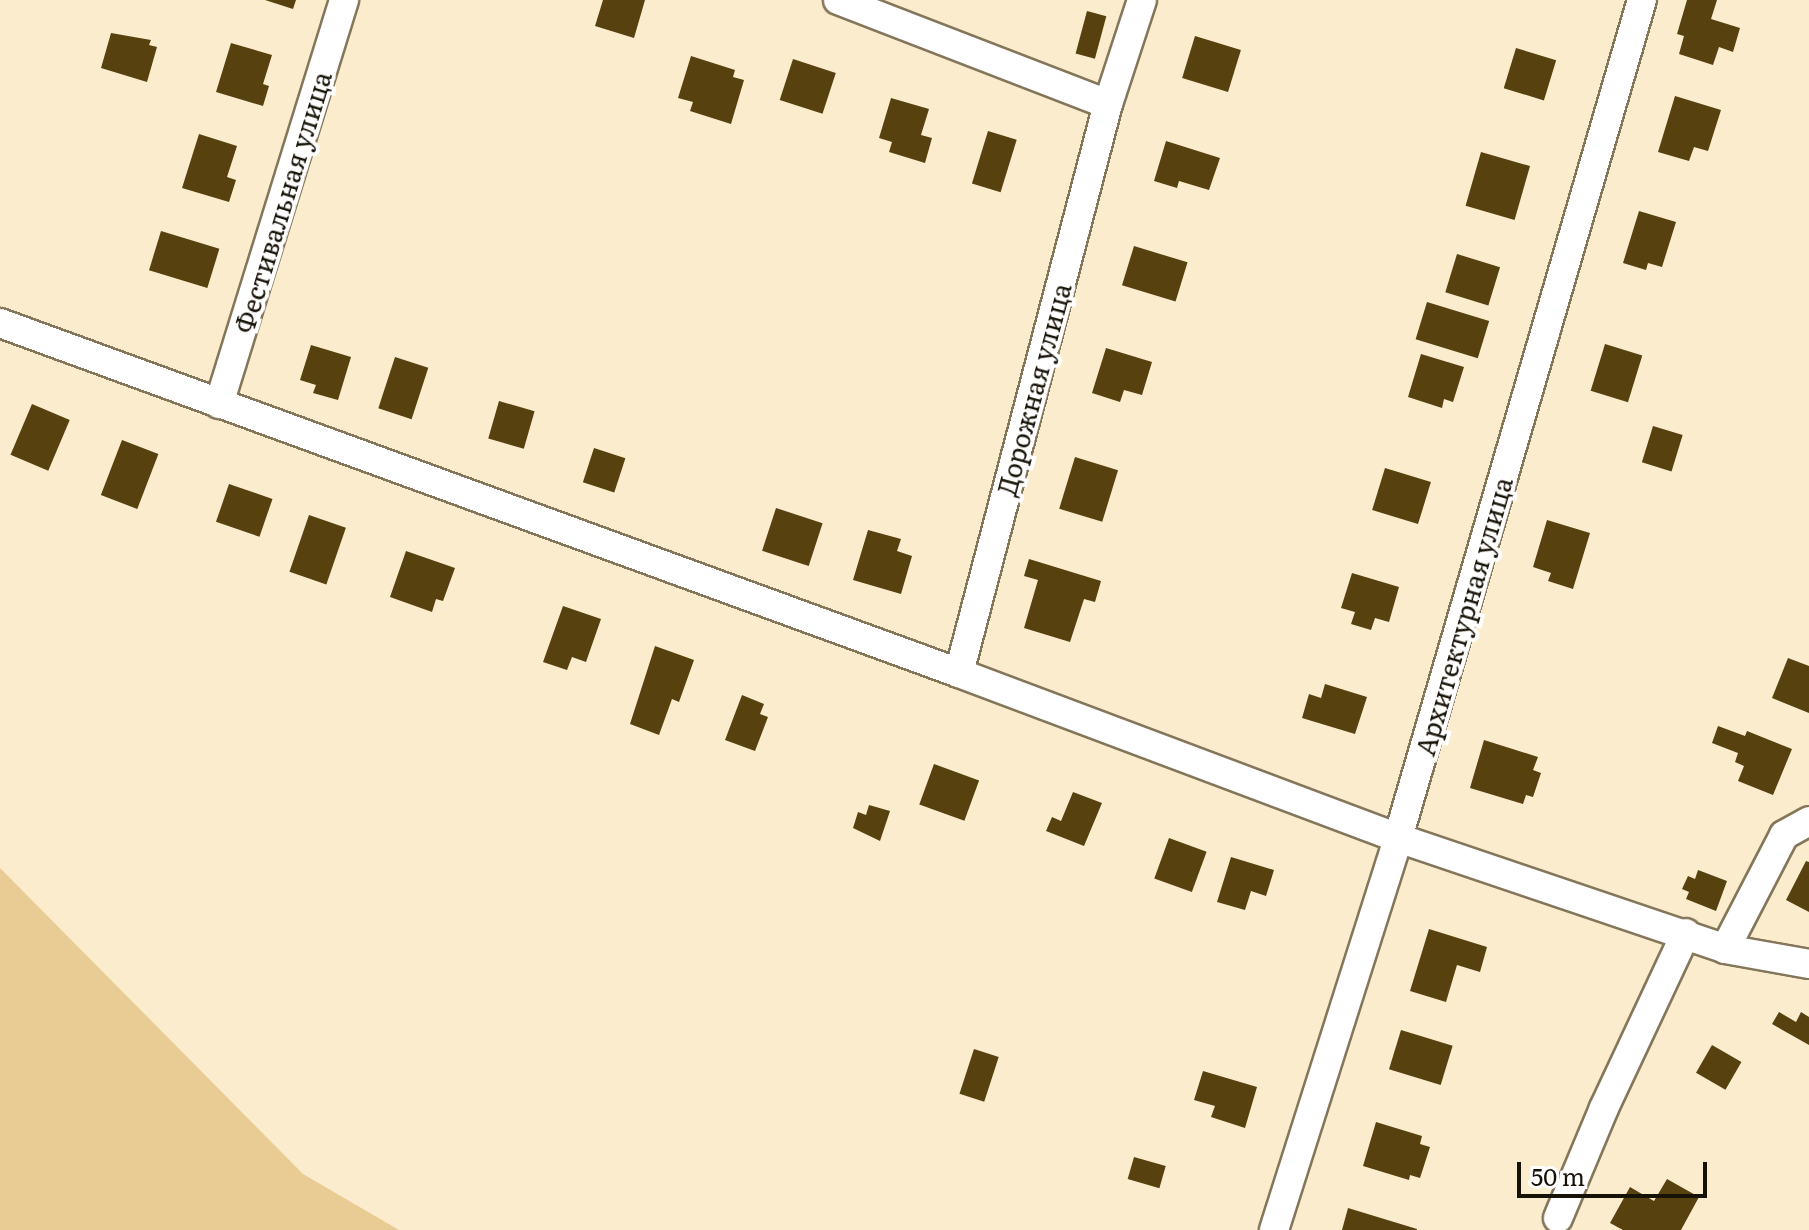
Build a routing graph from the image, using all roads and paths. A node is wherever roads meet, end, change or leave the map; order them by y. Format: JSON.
{"nodes":[{"id":1,"x":344,"y":0,"type":"edge"},
{"id":2,"x":838,"y":0,"type":"edge"},
{"id":3,"x":1142,"y":0,"type":"edge"},
{"id":4,"x":1642,"y":0,"type":"edge"},
{"id":5,"x":1108,"y":104,"type":"junction"},
{"id":6,"x":0,"y":323,"type":"edge"},
{"id":7,"x":219,"y":404,"type":"junction"},
{"id":8,"x":959,"y":673,"type":"junction"},
{"id":9,"x":1809,"y":821,"type":"edge"},
{"id":10,"x":1398,"y":838,"type":"junction"},
{"id":11,"x":1686,"y":933,"type":"junction"},
{"id":12,"x":1725,"y":949,"type":"junction"},
{"id":13,"x":1809,"y":964,"type":"edge"},
{"id":14,"x":1558,"y":1218,"type":"dead end"},
{"id":15,"x":1274,"y":1230,"type":"edge"}],
"edges":[{"from":1,"to":7,"type":"street","name":"Фестивальная улица"},
{"from":2,"to":5,"type":"street"},
{"from":3,"to":5,"type":"street","name":"Дорожная улица"},
{"from":4,"to":10,"type":"street","name":"Архитектурная улица"},
{"from":5,"to":8,"type":"street","name":"Дорожная улица"},
{"from":6,"to":7,"type":"street"},
{"from":7,"to":8,"type":"street"},
{"from":8,"to":10,"type":"street"},
{"from":9,"to":12,"type":"street"},
{"from":10,"to":11,"type":"street"},
{"from":10,"to":15,"type":"street","name":"Архитектурная улица"},
{"from":11,"to":12,"type":"street"},
{"from":11,"to":14,"type":"street"},
{"from":12,"to":13,"type":"street"}]}
